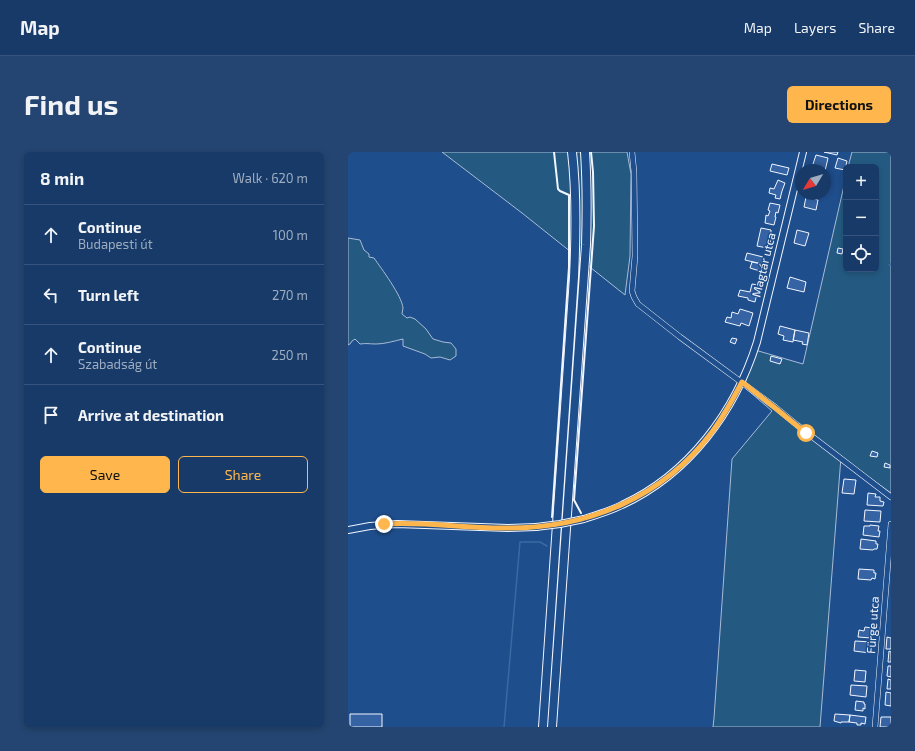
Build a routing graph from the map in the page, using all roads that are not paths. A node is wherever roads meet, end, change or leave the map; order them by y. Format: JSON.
{"nodes":[{"id":1,"x":572,"y":152,"type":"edge"},
{"id":2,"x":585,"y":152,"type":"edge"},
{"id":3,"x":632,"y":152,"type":"edge"},
{"id":4,"x":803,"y":152,"type":"edge"},
{"id":5,"x":742,"y":382,"type":"junction"},
{"id":6,"x":891,"y":497,"type":"edge"},
{"id":7,"x":891,"y":524,"type":"edge"},
{"id":8,"x":348,"y":530,"type":"edge"},
{"id":9,"x":543,"y":727,"type":"edge"},
{"id":10,"x":552,"y":727,"type":"edge"},
{"id":11,"x":876,"y":727,"type":"edge"}],
"edges":[{"from":1,"to":9,"type":"highway"},
{"from":2,"to":10,"type":"highway"},
{"from":3,"to":5,"type":"street"},
{"from":4,"to":5,"type":"street","name":"Magtár utca"},
{"from":5,"to":6,"type":"street"},
{"from":5,"to":8,"type":"street","name":"Magtár utca","bridge":true},
{"from":7,"to":11,"type":"street","name":"Fürge utca"}]}
